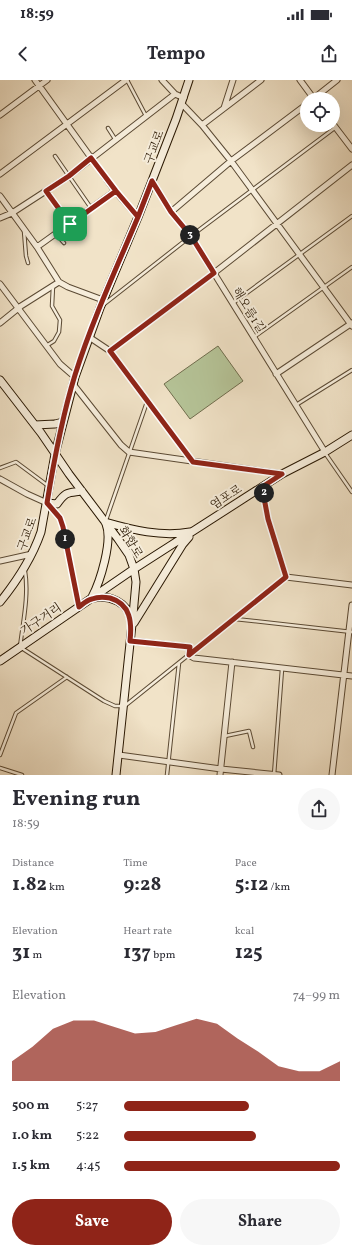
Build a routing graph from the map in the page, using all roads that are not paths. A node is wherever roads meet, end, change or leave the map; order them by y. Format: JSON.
{"nodes":[{"id":1,"x":35,"y":80,"type":"edge"},
{"id":2,"x":47,"y":80,"type":"edge"},
{"id":3,"x":126,"y":80,"type":"edge"},
{"id":4,"x":162,"y":80,"type":"edge"},
{"id":5,"x":189,"y":80,"type":"edge"},
{"id":6,"x":233,"y":80,"type":"edge"},
{"id":7,"x":261,"y":80,"type":"edge"},
{"id":8,"x":300,"y":80,"type":"edge"},
{"id":9,"x":337,"y":80,"type":"edge"},
{"id":10,"x":39,"y":86,"type":"junction"},
{"id":11,"x":309,"y":92,"type":"edge"},
{"id":12,"x":322,"y":92,"type":"edge"},
{"id":13,"x":175,"y":94,"type":"junction"},
{"id":14,"x":183,"y":101,"type":"junction"},
{"id":15,"x":223,"y":108,"type":"junction"},
{"id":16,"x":300,"y":109,"type":"edge"},
{"id":17,"x":0,"y":115,"type":"edge"},
{"id":18,"x":146,"y":116,"type":"junction"},
{"id":19,"x":67,"y":123,"type":"junction"},
{"id":20,"x":202,"y":126,"type":"junction"},
{"id":21,"x":108,"y":128,"type":"dead end"},
{"id":22,"x":326,"y":132,"type":"edge"},
{"id":23,"x":339,"y":132,"type":"edge"},
{"id":24,"x":116,"y":140,"type":"junction"},
{"id":25,"x":352,"y":149,"type":"edge"},
{"id":26,"x":55,"y":156,"type":"dead end"},
{"id":27,"x":91,"y":158,"type":"junction"},
{"id":28,"x":231,"y":161,"type":"junction"},
{"id":29,"x":352,"y":164,"type":"edge"},
{"id":30,"x":0,"y":174,"type":"edge"},
{"id":31,"x":69,"y":176,"type":"junction"},
{"id":32,"x":152,"y":181,"type":"junction"},
{"id":33,"x":46,"y":191,"type":"junction"},
{"id":34,"x":116,"y":191,"type":"junction"},
{"id":35,"x":252,"y":191,"type":"junction"},
{"id":36,"x":0,"y":196,"type":"edge"},
{"id":37,"x":92,"y":208,"type":"junction"},
{"id":38,"x":171,"y":212,"type":"junction"},
{"id":39,"x":12,"y":213,"type":"junction"},
{"id":40,"x":352,"y":216,"type":"edge"},
{"id":41,"x":138,"y":217,"type":"junction"},
{"id":42,"x":0,"y":218,"type":"edge"},
{"id":43,"x":70,"y":224,"type":"junction"},
{"id":44,"x":277,"y":224,"type":"junction"},
{"id":45,"x":24,"y":230,"type":"junction"},
{"id":46,"x":56,"y":233,"type":"junction"},
{"id":47,"x":191,"y":236,"type":"junction"},
{"id":48,"x":64,"y":243,"type":"dead end"},
{"id":49,"x":37,"y":247,"type":"junction"},
{"id":50,"x":300,"y":255,"type":"junction"},
{"id":51,"x":28,"y":263,"type":"dead end"},
{"id":52,"x":352,"y":267,"type":"edge"},
{"id":53,"x":214,"y":273,"type":"junction"},
{"id":54,"x":59,"y":282,"type":"junction"},
{"id":55,"x":0,"y":284,"type":"edge"},
{"id":56,"x":53,"y":286,"type":"junction"},
{"id":57,"x":324,"y":288,"type":"junction"},
{"id":58,"x":103,"y":300,"type":"junction"},
{"id":59,"x":233,"y":303,"type":"junction"},
{"id":60,"x":18,"y":308,"type":"junction"},
{"id":61,"x":100,"y":308,"type":"junction"},
{"id":62,"x":0,"y":323,"type":"edge"},
{"id":63,"x":352,"y":324,"type":"edge"},
{"id":64,"x":89,"y":337,"type":"junction"},
{"id":65,"x":254,"y":337,"type":"junction"},
{"id":66,"x":46,"y":346,"type":"junction"},
{"id":67,"x":110,"y":351,"type":"junction"},
{"id":68,"x":352,"y":370,"type":"edge"},
{"id":69,"x":276,"y":374,"type":"junction"},
{"id":70,"x":0,"y":380,"type":"edge"},
{"id":71,"x":74,"y":380,"type":"junction"},
{"id":72,"x":148,"y":401,"type":"junction"},
{"id":73,"x":296,"y":405,"type":"junction"},
{"id":74,"x":63,"y":422,"type":"junction"},
{"id":75,"x":35,"y":425,"type":"junction"},
{"id":76,"x":352,"y":435,"type":"edge"},
{"id":77,"x":129,"y":452,"type":"junction"},
{"id":78,"x":325,"y":452,"type":"junction"},
{"id":79,"x":55,"y":454,"type":"junction"},
{"id":80,"x":193,"y":462,"type":"junction"},
{"id":81,"x":0,"y":468,"type":"edge"},
{"id":82,"x":282,"y":474,"type":"junction"},
{"id":83,"x":0,"y":479,"type":"edge"},
{"id":84,"x":49,"y":486,"type":"junction"},
{"id":85,"x":262,"y":487,"type":"junction"},
{"id":86,"x":82,"y":491,"type":"junction"},
{"id":87,"x":352,"y":492,"type":"edge"},
{"id":88,"x":47,"y":503,"type":"junction"},
{"id":89,"x":105,"y":522,"type":"junction"},
{"id":90,"x":192,"y":532,"type":"junction"},
{"id":91,"x":32,"y":554,"type":"junction"},
{"id":92,"x":0,"y":561,"type":"edge"},
{"id":93,"x":24,"y":568,"type":"junction"},
{"id":94,"x":134,"y":569,"type":"junction"},
{"id":95,"x":286,"y":577,"type":"junction"},
{"id":96,"x":352,"y":585,"type":"edge"},
{"id":97,"x":91,"y":599,"type":"junction"},
{"id":98,"x":0,"y":602,"type":"edge"},
{"id":99,"x":352,"y":605,"type":"edge"},
{"id":100,"x":79,"y":607,"type":"junction"},
{"id":101,"x":234,"y":619,"type":"junction"},
{"id":102,"x":132,"y":628,"type":"junction"},
{"id":103,"x":350,"y":632,"type":"edge"},
{"id":104,"x":130,"y":641,"type":"junction"},
{"id":105,"x":20,"y":647,"type":"junction"},
{"id":106,"x":189,"y":655,"type":"junction"},
{"id":107,"x":0,"y":661,"type":"edge"},
{"id":108,"x":179,"y":662,"type":"junction"},
{"id":109,"x":232,"y":662,"type":"junction"},
{"id":110,"x":282,"y":668,"type":"junction"},
{"id":111,"x":344,"y":676,"type":"junction"},
{"id":112,"x":352,"y":676,"type":"edge"},
{"id":113,"x":67,"y":677,"type":"junction"},
{"id":114,"x":124,"y":707,"type":"junction"},
{"id":115,"x":224,"y":736,"type":"junction"},
{"id":116,"x":253,"y":747,"type":"dead end"},
{"id":117,"x":0,"y":755,"type":"edge"},
{"id":118,"x":119,"y":755,"type":"junction"},
{"id":119,"x":169,"y":761,"type":"junction"},
{"id":120,"x":0,"y":768,"type":"edge"},
{"id":121,"x":221,"y":769,"type":"junction"},
{"id":122,"x":22,"y":775,"type":"edge"},
{"id":123,"x":116,"y":775,"type":"edge"},
{"id":124,"x":167,"y":775,"type":"edge"},
{"id":125,"x":220,"y":775,"type":"edge"},
{"id":126,"x":274,"y":775,"type":"edge"},
{"id":127,"x":279,"y":775,"type":"edge"},
{"id":128,"x":332,"y":775,"type":"edge"}],
"edges":[{"from":1,"to":10,"type":"street"},
{"from":2,"to":10,"type":"street"},
{"from":3,"to":18,"type":"lane"},
{"from":3,"to":19,"type":"street"},
{"from":4,"to":13,"type":"street"},
{"from":5,"to":14,"type":"main road","name":"구교로"},
{"from":6,"to":15,"type":"street"},
{"from":7,"to":15,"type":"street"},
{"from":8,"to":11,"type":"street"},
{"from":9,"to":12,"type":"street"},
{"from":10,"to":17,"type":"street"},
{"from":10,"to":19,"type":"street"},
{"from":13,"to":14,"type":"street"},
{"from":13,"to":18,"type":"street"},
{"from":14,"to":20,"type":"street"},
{"from":14,"to":32,"type":"main road","name":"구교로"},
{"from":15,"to":20,"type":"street"},
{"from":16,"to":28,"type":"street"},
{"from":18,"to":24,"type":"street"},
{"from":19,"to":27,"type":"street"},
{"from":19,"to":30,"type":"street"},
{"from":20,"to":28,"type":"street"},
{"from":21,"to":24,"type":"lane"},
{"from":22,"to":35,"type":"lane"},
{"from":23,"to":25,"type":"street"},
{"from":24,"to":27,"type":"street"},
{"from":26,"to":31,"type":"lane"},
{"from":27,"to":31,"type":"street"},
{"from":27,"to":34,"type":"street"},
{"from":28,"to":35,"type":"street"},
{"from":28,"to":38,"type":"street"},
{"from":29,"to":44,"type":"street"},
{"from":31,"to":33,"type":"street"},
{"from":31,"to":37,"type":"lane"},
{"from":32,"to":38,"type":"street","name":"해오름1길"},
{"from":32,"to":41,"type":"main road","name":"구교로"},
{"from":33,"to":39,"type":"street"},
{"from":33,"to":43,"type":"lane"},
{"from":34,"to":37,"type":"street"},
{"from":34,"to":41,"type":"street"},
{"from":35,"to":44,"type":"street"},
{"from":35,"to":47,"type":"lane"},
{"from":36,"to":39,"type":"street"},
{"from":37,"to":43,"type":"street"},
{"from":38,"to":47,"type":"street","name":"해오름1길"},
{"from":39,"to":42,"type":"street"},
{"from":39,"to":45,"type":"street"},
{"from":40,"to":50,"type":"lane"},
{"from":41,"to":58,"type":"main road","name":"구교로"},
{"from":43,"to":46,"type":"street"},
{"from":44,"to":50,"type":"street"},
{"from":44,"to":53,"type":"street"},
{"from":45,"to":49,"type":"street"},
{"from":45,"to":51,"type":"lane"},
{"from":46,"to":48,"type":"lane"},
{"from":46,"to":49,"type":"street"},
{"from":47,"to":53,"type":"street","name":"해오름1길"},
{"from":47,"to":61,"type":"lane"},
{"from":49,"to":54,"type":"street"},
{"from":50,"to":57,"type":"street"},
{"from":50,"to":59,"type":"lane"},
{"from":52,"to":57,"type":"lane"},
{"from":53,"to":59,"type":"street","name":"해오름1길"},
{"from":53,"to":67,"type":"street"},
{"from":54,"to":56,"type":"street"},
{"from":54,"to":58,"type":"street"},
{"from":55,"to":60,"type":"street"},
{"from":56,"to":60,"type":"street"},
{"from":56,"to":66,"type":"lane"},
{"from":57,"to":63,"type":"street"},
{"from":57,"to":65,"type":"lane"},
{"from":58,"to":61,"type":"main road","name":"구교로"},
{"from":59,"to":65,"type":"street","name":"해오름1길"},
{"from":60,"to":62,"type":"street"},
{"from":60,"to":66,"type":"street"},
{"from":61,"to":64,"type":"main road","name":"구교로"},
{"from":63,"to":69,"type":"street"},
{"from":64,"to":67,"type":"street"},
{"from":64,"to":71,"type":"main road","name":"구교로"},
{"from":65,"to":69,"type":"street","name":"해오름1길"},
{"from":66,"to":71,"type":"street"},
{"from":67,"to":72,"type":"street"},
{"from":68,"to":73,"type":"lane"},
{"from":69,"to":73,"type":"street","name":"해오름1길"},
{"from":70,"to":75,"type":"main road","name":"화합로"},
{"from":71,"to":74,"type":"main road","name":"구교로"},
{"from":71,"to":77,"type":"street"},
{"from":72,"to":77,"type":"lane"},
{"from":72,"to":80,"type":"street"},
{"from":73,"to":78,"type":"street","name":"해오름1길"},
{"from":74,"to":75,"type":"main road"},
{"from":74,"to":79,"type":"main road","name":"구교로"},
{"from":75,"to":79,"type":"main road","name":"화합로"},
{"from":76,"to":78,"type":"main road","name":"염포로"},
{"from":77,"to":80,"type":"street"},
{"from":77,"to":89,"type":"lane"},
{"from":78,"to":82,"type":"main road","name":"염포로"},
{"from":78,"to":87,"type":"lane"},
{"from":79,"to":84,"type":"main road","name":"구교로"},
{"from":79,"to":86,"type":"main road","name":"화합로"},
{"from":80,"to":82,"type":"street"},
{"from":81,"to":84,"type":"lane"},
{"from":82,"to":85,"type":"main road","name":"염포로"},
{"from":83,"to":88,"type":"street"},
{"from":84,"to":88,"type":"main road","name":"구교로"},
{"from":85,"to":90,"type":"main road","name":"염포로"},
{"from":85,"to":95,"type":"lane"},
{"from":86,"to":88,"type":"main road"},
{"from":86,"to":89,"type":"main road","name":"화합로"},
{"from":88,"to":91,"type":"main road","name":"구교로"},
{"from":88,"to":100,"type":"lane"},
{"from":89,"to":90,"type":"main road"},
{"from":89,"to":94,"type":"main road","name":"화합로"},
{"from":89,"to":97,"type":"main road"},
{"from":90,"to":94,"type":"main road","name":"염포로"},
{"from":90,"to":102,"type":"main road"},
{"from":91,"to":92,"type":"street"},
{"from":91,"to":93,"type":"main road","name":"구교로"},
{"from":93,"to":98,"type":"main road","name":"구교로"},
{"from":93,"to":105,"type":"lane"},
{"from":94,"to":97,"type":"main road","name":"가구거리"},
{"from":94,"to":102,"type":"main road","name":"화합로"},
{"from":95,"to":96,"type":"street"},
{"from":95,"to":101,"type":"lane"},
{"from":97,"to":100,"type":"main road","name":"가구거리"},
{"from":97,"to":102,"type":"main road"},
{"from":99,"to":103,"type":"street"},
{"from":100,"to":105,"type":"main road","name":"가구거리"},
{"from":101,"to":103,"type":"lane"},
{"from":101,"to":106,"type":"lane"},
{"from":102,"to":104,"type":"main road","name":"화합로"},
{"from":103,"to":111,"type":"street"},
{"from":104,"to":106,"type":"street"},
{"from":104,"to":114,"type":"main road","name":"화합로"},
{"from":105,"to":107,"type":"main road","name":"가구거리"},
{"from":105,"to":113,"type":"lane"},
{"from":106,"to":108,"type":"lane"},
{"from":106,"to":109,"type":"street"},
{"from":108,"to":114,"type":"lane"},
{"from":108,"to":119,"type":"lane"},
{"from":109,"to":110,"type":"street"},
{"from":109,"to":115,"type":"street"},
{"from":110,"to":111,"type":"street"},
{"from":110,"to":126,"type":"lane"},
{"from":111,"to":112,"type":"street"},
{"from":111,"to":128,"type":"street"},
{"from":113,"to":114,"type":"lane"},
{"from":113,"to":117,"type":"lane"},
{"from":114,"to":118,"type":"main road","name":"화합로"},
{"from":115,"to":116,"type":"lane"},
{"from":115,"to":121,"type":"street"},
{"from":118,"to":119,"type":"street"},
{"from":118,"to":123,"type":"main road","name":"화합로"},
{"from":119,"to":121,"type":"street"},
{"from":119,"to":124,"type":"lane"},
{"from":120,"to":122,"type":"lane"},
{"from":121,"to":125,"type":"street"},
{"from":121,"to":126,"type":"street"},
{"from":126,"to":127,"type":"street"}]}
